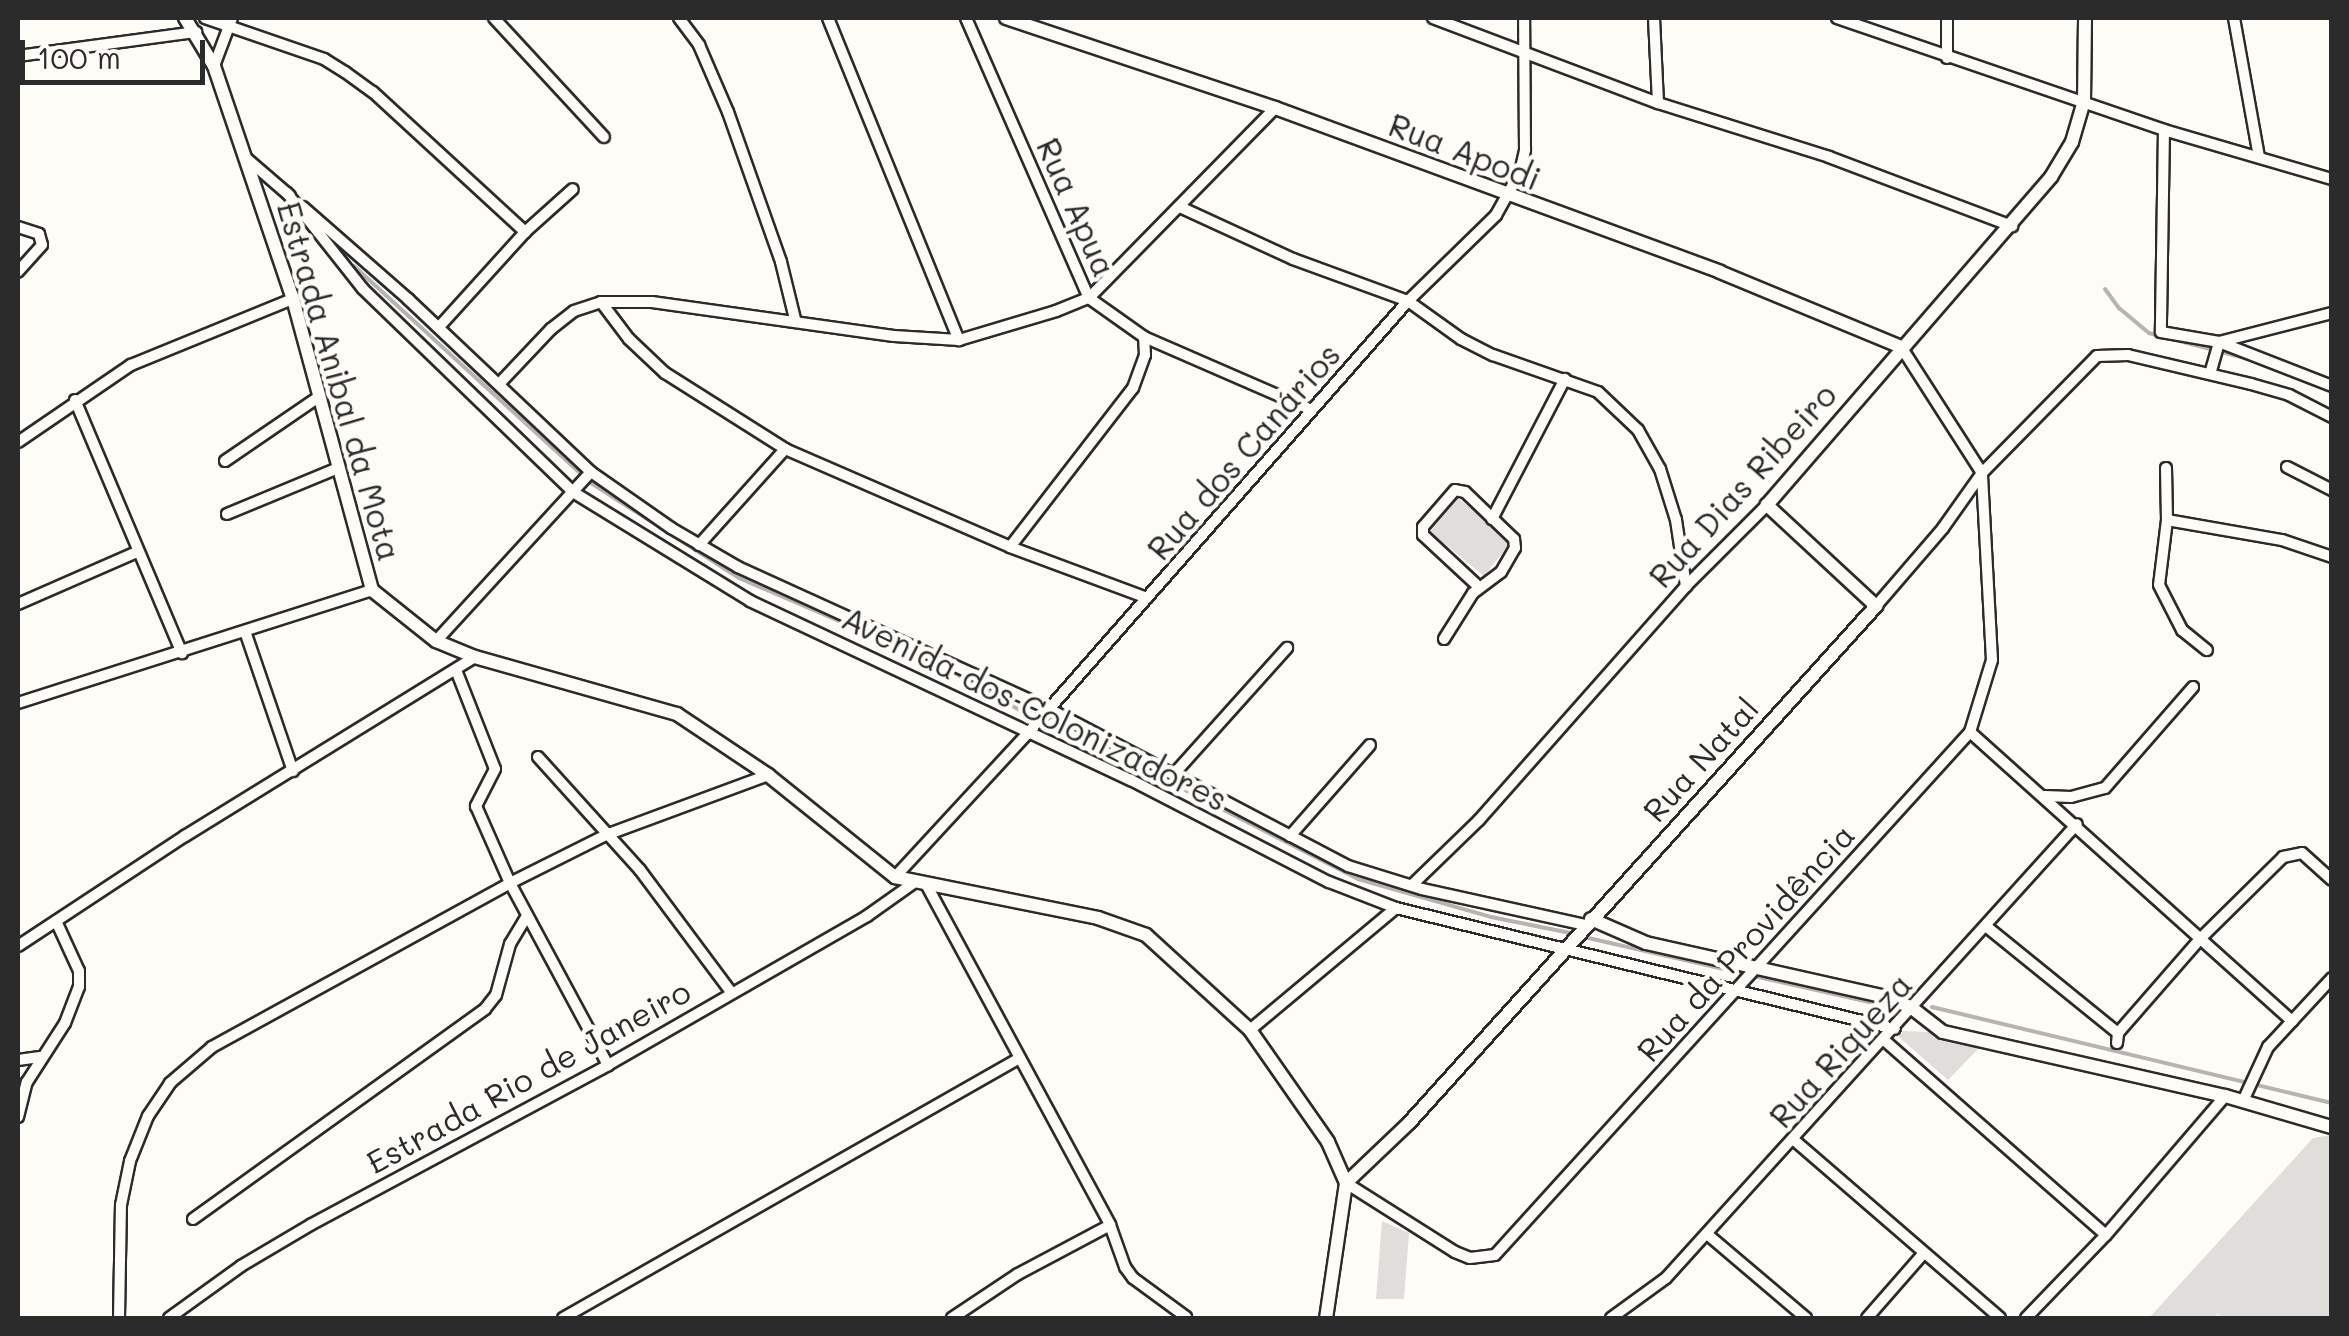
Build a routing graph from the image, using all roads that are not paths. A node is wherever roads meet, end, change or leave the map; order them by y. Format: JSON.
{"nodes":[{"id":1,"x":185,"y":18,"type":"edge"},
{"id":2,"x":204,"y":18,"type":"edge"},
{"id":3,"x":494,"y":18,"type":"edge"},
{"id":4,"x":679,"y":18,"type":"edge"},
{"id":5,"x":828,"y":18,"type":"edge"},
{"id":6,"x":966,"y":18,"type":"edge"},
{"id":7,"x":1006,"y":18,"type":"edge"},
{"id":8,"x":1433,"y":18,"type":"edge"},
{"id":9,"x":1524,"y":18,"type":"edge"},
{"id":10,"x":1654,"y":18,"type":"edge"},
{"id":11,"x":1838,"y":18,"type":"edge"},
{"id":12,"x":1947,"y":18,"type":"edge"},
{"id":13,"x":2085,"y":18,"type":"edge"},
{"id":14,"x":2234,"y":18,"type":"edge"},
{"id":15,"x":230,"y":22,"type":"edge"},
{"id":16,"x":196,"y":32,"type":"junction"},
{"id":17,"x":1526,"y":53,"type":"junction"},
{"id":18,"x":18,"y":56,"type":"edge"},
{"id":19,"x":1948,"y":58,"type":"junction"},
{"id":20,"x":214,"y":66,"type":"junction"},
{"id":21,"x":2084,"y":101,"type":"junction"},
{"id":22,"x":1658,"y":103,"type":"junction"},
{"id":23,"x":1275,"y":108,"type":"junction"},
{"id":24,"x":2164,"y":130,"type":"junction"},
{"id":25,"x":604,"y":137,"type":"dead end"},
{"id":26,"x":2259,"y":157,"type":"junction"},
{"id":27,"x":246,"y":158,"type":"junction"},
{"id":28,"x":2332,"y":178,"type":"edge"},
{"id":29,"x":573,"y":190,"type":"dead end"},
{"id":30,"x":287,"y":193,"type":"junction"},
{"id":31,"x":1508,"y":198,"type":"junction"},
{"id":32,"x":1182,"y":208,"type":"junction"},
{"id":33,"x":2012,"y":226,"type":"junction"},
{"id":34,"x":18,"y":227,"type":"edge"},
{"id":35,"x":525,"y":232,"type":"junction"},
{"id":36,"x":18,"y":272,"type":"edge"},
{"id":37,"x":1089,"y":298,"type":"junction"},
{"id":38,"x":294,"y":299,"type":"junction"},
{"id":39,"x":1408,"y":301,"type":"junction"},
{"id":40,"x":601,"y":302,"type":"junction"},
{"id":41,"x":2332,"y":313,"type":"edge"},
{"id":42,"x":795,"y":319,"type":"junction"},
{"id":43,"x":439,"y":327,"type":"junction"},
{"id":44,"x":1144,"y":338,"type":"junction"},
{"id":45,"x":958,"y":340,"type":"junction"},
{"id":46,"x":2218,"y":345,"type":"junction"},
{"id":47,"x":1901,"y":347,"type":"junction"},
{"id":48,"x":477,"y":367,"type":"junction"},
{"id":49,"x":2210,"y":371,"type":"junction"},
{"id":50,"x":1565,"y":379,"type":"junction"},
{"id":51,"x":462,"y":382,"type":"junction"},
{"id":52,"x":499,"y":384,"type":"junction"},
{"id":53,"x":2332,"y":386,"type":"edge"},
{"id":54,"x":320,"y":396,"type":"junction"},
{"id":55,"x":75,"y":400,"type":"junction"},
{"id":56,"x":1312,"y":410,"type":"junction"},
{"id":57,"x":2332,"y":417,"type":"edge"},
{"id":58,"x":18,"y":442,"type":"edge"},
{"id":59,"x":786,"y":449,"type":"junction"},
{"id":60,"x":225,"y":461,"type":"dead end"},
{"id":61,"x":2287,"y":467,"type":"dead end"},
{"id":62,"x":338,"y":468,"type":"junction"},
{"id":63,"x":2166,"y":468,"type":"dead end"},
{"id":64,"x":1982,"y":473,"type":"junction"},
{"id":65,"x":589,"y":474,"type":"junction"},
{"id":66,"x":575,"y":489,"type":"junction"},
{"id":67,"x":2332,"y":490,"type":"edge"},
{"id":68,"x":1767,"y":505,"type":"junction"},
{"id":69,"x":227,"y":514,"type":"dead end"},
{"id":70,"x":1492,"y":518,"type":"junction"},
{"id":71,"x":2167,"y":520,"type":"junction"},
{"id":72,"x":699,"y":544,"type":"junction"},
{"id":73,"x":1010,"y":547,"type":"junction"},
{"id":74,"x":138,"y":552,"type":"junction"},
{"id":75,"x":2332,"y":557,"type":"edge"},
{"id":76,"x":1686,"y":586,"type":"junction"},
{"id":77,"x":1479,"y":588,"type":"junction"},
{"id":78,"x":372,"y":590,"type":"junction"},
{"id":79,"x":1147,"y":598,"type":"junction"},
{"id":80,"x":18,"y":604,"type":"edge"},
{"id":81,"x":1876,"y":606,"type":"junction"},
{"id":82,"x":246,"y":634,"type":"junction"},
{"id":83,"x":1444,"y":639,"type":"dead end"},
{"id":84,"x":436,"y":641,"type":"junction"},
{"id":85,"x":1287,"y":648,"type":"dead end"},
{"id":86,"x":2207,"y":650,"type":"dead end"},
{"id":87,"x":182,"y":653,"type":"junction"},
{"id":88,"x":475,"y":657,"type":"junction"},
{"id":89,"x":456,"y":670,"type":"junction"},
{"id":90,"x":2193,"y":688,"type":"dead end"},
{"id":91,"x":18,"y":703,"type":"edge"},
{"id":92,"x":1046,"y":713,"type":"junction"},
{"id":93,"x":1029,"y":732,"type":"junction"},
{"id":94,"x":1970,"y":732,"type":"junction"},
{"id":95,"x":1370,"y":746,"type":"dead end"},
{"id":96,"x":538,"y":757,"type":"dead end"},
{"id":97,"x":293,"y":772,"type":"junction"},
{"id":98,"x":768,"y":775,"type":"junction"},
{"id":99,"x":1173,"y":775,"type":"junction"},
{"id":100,"x":2044,"y":796,"type":"junction"},
{"id":101,"x":2077,"y":824,"type":"junction"},
{"id":102,"x":606,"y":835,"type":"junction"},
{"id":103,"x":1290,"y":836,"type":"junction"},
{"id":104,"x":895,"y":876,"type":"junction"},
{"id":105,"x":2332,"y":880,"type":"edge"},
{"id":106,"x":510,"y":882,"type":"junction"},
{"id":107,"x":920,"y":883,"type":"junction"},
{"id":108,"x":1412,"y":886,"type":"junction"},
{"id":109,"x":1396,"y":908,"type":"junction"},
{"id":110,"x":527,"y":916,"type":"junction"},
{"id":111,"x":56,"y":921,"type":"junction"},
{"id":112,"x":1586,"y":924,"type":"junction"},
{"id":113,"x":1987,"y":926,"type":"junction"},
{"id":114,"x":2201,"y":938,"type":"junction"},
{"id":115,"x":19,"y":942,"type":"edge"},
{"id":116,"x":1568,"y":946,"type":"junction"},
{"id":117,"x":1754,"y":968,"type":"junction"},
{"id":118,"x":2332,"y":978,"type":"edge"},
{"id":119,"x":1736,"y":988,"type":"junction"},
{"id":120,"x":731,"y":992,"type":"junction"},
{"id":121,"x":1912,"y":1008,"type":"junction"},
{"id":122,"x":2292,"y":1021,"type":"junction"},
{"id":123,"x":1895,"y":1029,"type":"junction"},
{"id":124,"x":1250,"y":1030,"type":"junction"},
{"id":125,"x":1884,"y":1040,"type":"junction"},
{"id":126,"x":40,"y":1057,"type":"junction"},
{"id":127,"x":1018,"y":1058,"type":"junction"},
{"id":128,"x":18,"y":1060,"type":"edge"},
{"id":129,"x":608,"y":1065,"type":"junction"},
{"id":130,"x":2247,"y":1089,"type":"junction"},
{"id":131,"x":2225,"y":1096,"type":"junction"},
{"id":132,"x":18,"y":1118,"type":"edge"},
{"id":133,"x":2332,"y":1127,"type":"edge"},
{"id":134,"x":1794,"y":1140,"type":"junction"},
{"id":135,"x":1346,"y":1183,"type":"junction"},
{"id":136,"x":194,"y":1219,"type":"dead end"},
{"id":137,"x":1110,"y":1225,"type":"junction"},
{"id":138,"x":1707,"y":1234,"type":"junction"},
{"id":139,"x":2106,"y":1236,"type":"junction"},
{"id":140,"x":1924,"y":1253,"type":"junction"},
{"id":141,"x":1186,"y":1317,"type":"edge"},
{"id":142,"x":119,"y":1318,"type":"edge"},
{"id":143,"x":169,"y":1318,"type":"edge"},
{"id":144,"x":563,"y":1318,"type":"edge"},
{"id":145,"x":952,"y":1318,"type":"edge"},
{"id":146,"x":1326,"y":1318,"type":"edge"},
{"id":147,"x":1610,"y":1318,"type":"edge"},
{"id":148,"x":1806,"y":1318,"type":"edge"},
{"id":149,"x":1867,"y":1318,"type":"edge"},
{"id":150,"x":2000,"y":1318,"type":"edge"},
{"id":151,"x":2026,"y":1318,"type":"edge"}],
"edges":[{"from":1,"to":16,"type":"street","name":"Estrada Anibal da Mota"},
{"from":2,"to":15,"type":"street"},
{"from":3,"to":25,"type":"street"},
{"from":4,"to":42,"type":"street"},
{"from":5,"to":45,"type":"street"},
{"from":6,"to":37,"type":"street","name":"Rua Apua"},
{"from":7,"to":23,"type":"street","name":"Rua Apodi"},
{"from":8,"to":17,"type":"street"},
{"from":9,"to":17,"type":"street","name":"Rua dos Canários"},
{"from":10,"to":22,"type":"street"},
{"from":11,"to":19,"type":"street"},
{"from":12,"to":19,"type":"street"},
{"from":13,"to":21,"type":"street","name":"Rua Dias Ribeiro"},
{"from":14,"to":26,"type":"street"},
{"from":15,"to":20,"type":"street"},
{"from":15,"to":35,"type":"street"},
{"from":16,"to":18,"type":"street"},
{"from":16,"to":20,"type":"street","name":"Estrada Anibal da Mota"},
{"from":17,"to":22,"type":"street"},
{"from":17,"to":31,"type":"street","name":"Rua dos Canários"},
{"from":19,"to":21,"type":"street"},
{"from":20,"to":27,"type":"street","name":"Estrada Anibal da Mota"},
{"from":21,"to":24,"type":"street"},
{"from":21,"to":33,"type":"street","name":"Rua Dias Ribeiro"},
{"from":22,"to":33,"type":"street"},
{"from":23,"to":31,"type":"street","name":"Rua Apodi"},
{"from":23,"to":32,"type":"street"},
{"from":24,"to":26,"type":"street"},
{"from":24,"to":46,"type":"street"},
{"from":26,"to":28,"type":"street"},
{"from":27,"to":30,"type":"street","name":"Avenida dos Colonizadores"},
{"from":27,"to":38,"type":"street","name":"Estrada Anibal da Mota"},
{"from":29,"to":35,"type":"street"},
{"from":30,"to":43,"type":"street","name":"Avenida dos Colonizadores"},
{"from":30,"to":51,"type":"street","name":"Avenida dos Colonizadores"},
{"from":31,"to":39,"type":"street","name":"Rua dos Canários"},
{"from":31,"to":47,"type":"street","name":"Rua Apodi"},
{"from":32,"to":37,"type":"street"},
{"from":32,"to":39,"type":"street"},
{"from":33,"to":47,"type":"street","name":"Rua Dias Ribeiro"},
{"from":34,"to":36,"type":"street"},
{"from":35,"to":43,"type":"street"},
{"from":37,"to":44,"type":"street","name":"Rua Apua"},
{"from":37,"to":45,"type":"street"},
{"from":38,"to":54,"type":"street","name":"Estrada Anibal da Mota"},
{"from":38,"to":55,"type":"street"},
{"from":39,"to":50,"type":"street"},
{"from":39,"to":56,"type":"street","name":"Rua dos Canários"},
{"from":40,"to":42,"type":"street"},
{"from":40,"to":52,"type":"street"},
{"from":40,"to":59,"type":"street"},
{"from":41,"to":46,"type":"street"},
{"from":42,"to":45,"type":"street"},
{"from":43,"to":48,"type":"street","name":"Avenida dos Colonizadores"},
{"from":44,"to":56,"type":"street","name":"Rua Apua"},
{"from":44,"to":73,"type":"street"},
{"from":46,"to":49,"type":"street"},
{"from":46,"to":53,"type":"street"},
{"from":47,"to":64,"type":"street"},
{"from":47,"to":68,"type":"street","name":"Rua Dias Ribeiro"},
{"from":48,"to":51,"type":"street"},
{"from":48,"to":52,"type":"street","name":"Avenida dos Colonizadores"},
{"from":49,"to":57,"type":"street"},
{"from":49,"to":64,"type":"street","name":"Rua Natal"},
{"from":50,"to":70,"type":"street"},
{"from":50,"to":76,"type":"street"},
{"from":51,"to":66,"type":"street","name":"Avenida dos Colonizadores"},
{"from":52,"to":65,"type":"street","name":"Avenida dos Colonizadores"},
{"from":54,"to":60,"type":"street"},
{"from":54,"to":62,"type":"street","name":"Estrada Anibal da Mota"},
{"from":55,"to":58,"type":"street"},
{"from":55,"to":74,"type":"street"},
{"from":56,"to":79,"type":"street","name":"Rua dos Canários"},
{"from":59,"to":72,"type":"street"},
{"from":59,"to":73,"type":"street"},
{"from":61,"to":67,"type":"street"},
{"from":62,"to":69,"type":"street"},
{"from":62,"to":78,"type":"street","name":"Estrada Anibal da Mota"},
{"from":63,"to":71,"type":"street"},
{"from":64,"to":81,"type":"street","name":"Rua Natal"},
{"from":64,"to":94,"type":"street","name":"Rua da Providência"},
{"from":65,"to":66,"type":"street"},
{"from":65,"to":72,"type":"street","name":"Avenida dos Colonizadores"},
{"from":66,"to":84,"type":"street"},
{"from":66,"to":93,"type":"street","name":"Avenida dos Colonizadores"},
{"from":68,"to":76,"type":"street","name":"Rua Dias Ribeiro"},
{"from":68,"to":81,"type":"street"},
{"from":70,"to":77,"type":"street"},
{"from":70,"to":77,"type":"street"},
{"from":71,"to":75,"type":"street"},
{"from":71,"to":86,"type":"street"},
{"from":72,"to":92,"type":"street","name":"Avenida dos Colonizadores"},
{"from":73,"to":79,"type":"street"},
{"from":74,"to":80,"type":"street"},
{"from":74,"to":87,"type":"street"},
{"from":76,"to":108,"type":"street","name":"Rua Dias Ribeiro"},
{"from":77,"to":83,"type":"street"},
{"from":78,"to":82,"type":"street"},
{"from":78,"to":84,"type":"street","name":"Estrada Anibal da Mota"},
{"from":79,"to":92,"type":"street","name":"Rua dos Canários"},
{"from":81,"to":112,"type":"street","name":"Rua Natal"},
{"from":82,"to":87,"type":"street"},
{"from":82,"to":97,"type":"street"},
{"from":84,"to":88,"type":"street","name":"Estrada Anibal da Mota"},
{"from":85,"to":99,"type":"street"},
{"from":87,"to":91,"type":"street"},
{"from":88,"to":89,"type":"street"},
{"from":88,"to":98,"type":"street","name":"Estrada Anibal da Mota"},
{"from":89,"to":97,"type":"street"},
{"from":89,"to":106,"type":"street"},
{"from":90,"to":100,"type":"street"},
{"from":92,"to":93,"type":"street","name":"Rua dos Canários"},
{"from":92,"to":99,"type":"street","name":"Avenida dos Colonizadores"},
{"from":93,"to":104,"type":"street","name":"Rua dos Canários"},
{"from":93,"to":109,"type":"street","name":"Avenida dos Colonizadores"},
{"from":94,"to":100,"type":"street"},
{"from":94,"to":117,"type":"street","name":"Rua da Providência"},
{"from":95,"to":103,"type":"street"},
{"from":96,"to":102,"type":"street"},
{"from":97,"to":111,"type":"street"},
{"from":98,"to":102,"type":"street"},
{"from":98,"to":104,"type":"street","name":"Estrada Anibal da Mota"},
{"from":99,"to":103,"type":"street","name":"Avenida dos Colonizadores"},
{"from":100,"to":101,"type":"street"},
{"from":101,"to":113,"type":"street","name":"Rua Riqueza"},
{"from":101,"to":114,"type":"street"},
{"from":102,"to":106,"type":"street"},
{"from":102,"to":120,"type":"street"},
{"from":103,"to":108,"type":"street","name":"Avenida dos Colonizadores"},
{"from":104,"to":107,"type":"street","name":"Estrada Anibal da Mota"},
{"from":105,"to":114,"type":"street"},
{"from":106,"to":110,"type":"street"},
{"from":106,"to":142,"type":"street"},
{"from":107,"to":120,"type":"street","name":"Estrada Rio de Janeiro"},
{"from":107,"to":124,"type":"street","name":"Estrada Anibal da Mota"},
{"from":107,"to":127,"type":"street"},
{"from":108,"to":112,"type":"street","name":"Avenida dos Colonizadores"},
{"from":109,"to":116,"type":"street","name":"Avenida dos Colonizadores"},
{"from":109,"to":124,"type":"street"},
{"from":110,"to":129,"type":"street"},
{"from":110,"to":136,"type":"street"},
{"from":111,"to":115,"type":"street"},
{"from":111,"to":126,"type":"street"},
{"from":112,"to":116,"type":"street","name":"Rua Natal"},
{"from":112,"to":117,"type":"street","name":"Avenida dos Colonizadores"},
{"from":113,"to":114,"type":"street"},
{"from":113,"to":121,"type":"street","name":"Rua Riqueza"},
{"from":114,"to":122,"type":"street"},
{"from":116,"to":119,"type":"street","name":"Avenida dos Colonizadores"},
{"from":116,"to":135,"type":"street","name":"Rua Natal"},
{"from":117,"to":119,"type":"street","name":"Rua da Providência"},
{"from":117,"to":121,"type":"street","name":"Avenida dos Colonizadores"},
{"from":118,"to":122,"type":"street"},
{"from":119,"to":123,"type":"street","name":"Avenida dos Colonizadores"},
{"from":119,"to":135,"type":"street","name":"Rua da Providência"},
{"from":120,"to":129,"type":"street","name":"Estrada Rio de Janeiro"},
{"from":121,"to":123,"type":"street","name":"Rua Riqueza"},
{"from":121,"to":131,"type":"street","name":"Avenida dos Colonizadores"},
{"from":122,"to":130,"type":"street"},
{"from":123,"to":125,"type":"street","name":"Rua Riqueza"},
{"from":124,"to":135,"type":"street","name":"Estrada Anibal da Mota"},
{"from":125,"to":134,"type":"street","name":"Rua Riqueza"},
{"from":125,"to":139,"type":"street"},
{"from":126,"to":128,"type":"street"},
{"from":126,"to":132,"type":"street"},
{"from":127,"to":137,"type":"street"},
{"from":127,"to":144,"type":"street"},
{"from":129,"to":143,"type":"street","name":"Estrada Rio de Janeiro"},
{"from":130,"to":131,"type":"street","name":"Avenida dos Colonizadores"},
{"from":130,"to":133,"type":"street","name":"Avenida dos Colonizadores"},
{"from":131,"to":139,"type":"street"},
{"from":134,"to":138,"type":"street","name":"Rua Riqueza"},
{"from":134,"to":140,"type":"street"},
{"from":135,"to":146,"type":"street"},
{"from":137,"to":141,"type":"street"},
{"from":137,"to":145,"type":"street"},
{"from":138,"to":147,"type":"street","name":"Rua Riqueza"},
{"from":138,"to":148,"type":"street"},
{"from":139,"to":151,"type":"street"},
{"from":140,"to":149,"type":"street"},
{"from":140,"to":150,"type":"street"}]}
